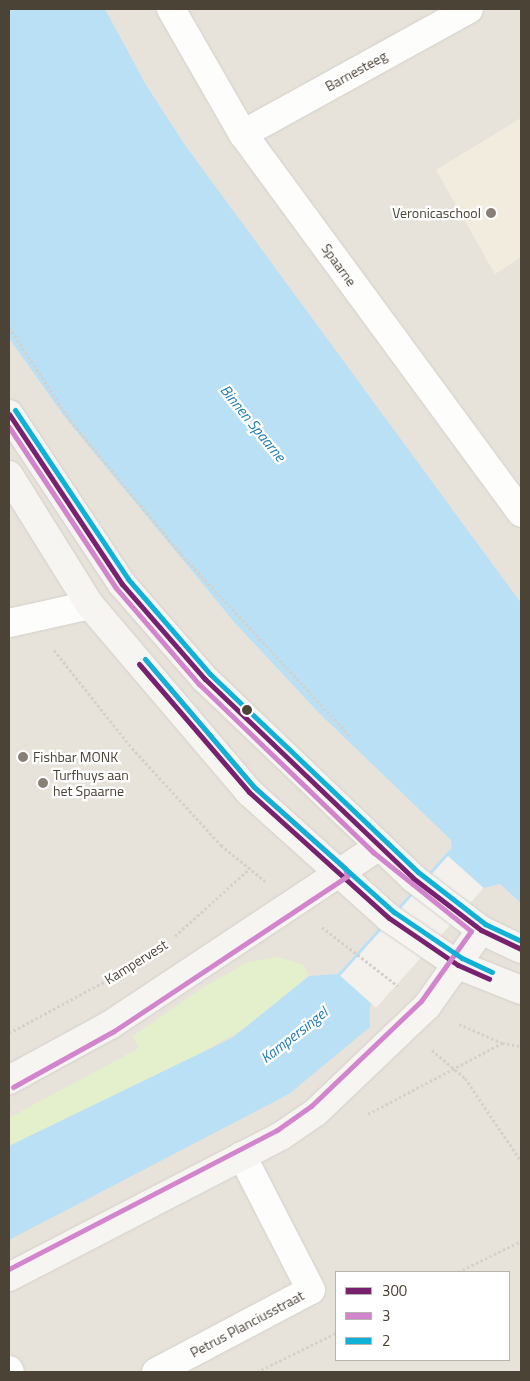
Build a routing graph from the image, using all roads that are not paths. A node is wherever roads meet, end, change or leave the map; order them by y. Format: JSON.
{"nodes":[{"id":1,"x":171,"y":9,"type":"edge"},
{"id":2,"x":469,"y":9,"type":"edge"},
{"id":3,"x":243,"y":134,"type":"junction"},
{"id":4,"x":9,"y":414,"type":"edge"},
{"id":5,"x":9,"y":475,"type":"edge"},
{"id":6,"x":521,"y":513,"type":"edge"},
{"id":7,"x":90,"y":605,"type":"junction"},
{"id":8,"x":19,"y":621,"type":"edge"},
{"id":9,"x":378,"y":847,"type":"junction"},
{"id":10,"x":340,"y":874,"type":"junction"},
{"id":11,"x":481,"y":930,"type":"junction"},
{"id":12,"x":521,"y":949,"type":"edge"},
{"id":13,"x":458,"y":965,"type":"junction"},
{"id":14,"x":521,"y":990,"type":"edge"},
{"id":15,"x":9,"y":1080,"type":"edge"},
{"id":16,"x":242,"y":1156,"type":"junction"},
{"id":17,"x":9,"y":1277,"type":"edge"},
{"id":18,"x":156,"y":1372,"type":"edge"}],
"edges":[{"from":1,"to":3,"type":"street","name":"Spaarne"},
{"from":2,"to":3,"type":"street","name":"Barnesteeg"},
{"from":3,"to":6,"type":"street","name":"Spaarne"},
{"from":4,"to":9,"type":"street"},
{"from":5,"to":7,"type":"street"},
{"from":7,"to":8,"type":"street"},
{"from":7,"to":10,"type":"street"},
{"from":9,"to":10,"type":"street"},
{"from":9,"to":11,"type":"street"},
{"from":10,"to":13,"type":"street"},
{"from":10,"to":15,"type":"street"},
{"from":11,"to":12,"type":"street"},
{"from":11,"to":13,"type":"street"},
{"from":13,"to":14,"type":"street"},
{"from":13,"to":16,"type":"street"},
{"from":16,"to":17,"type":"street"},
{"from":16,"to":18,"type":"street","name":"Petrus Planciusstraat"}]}
